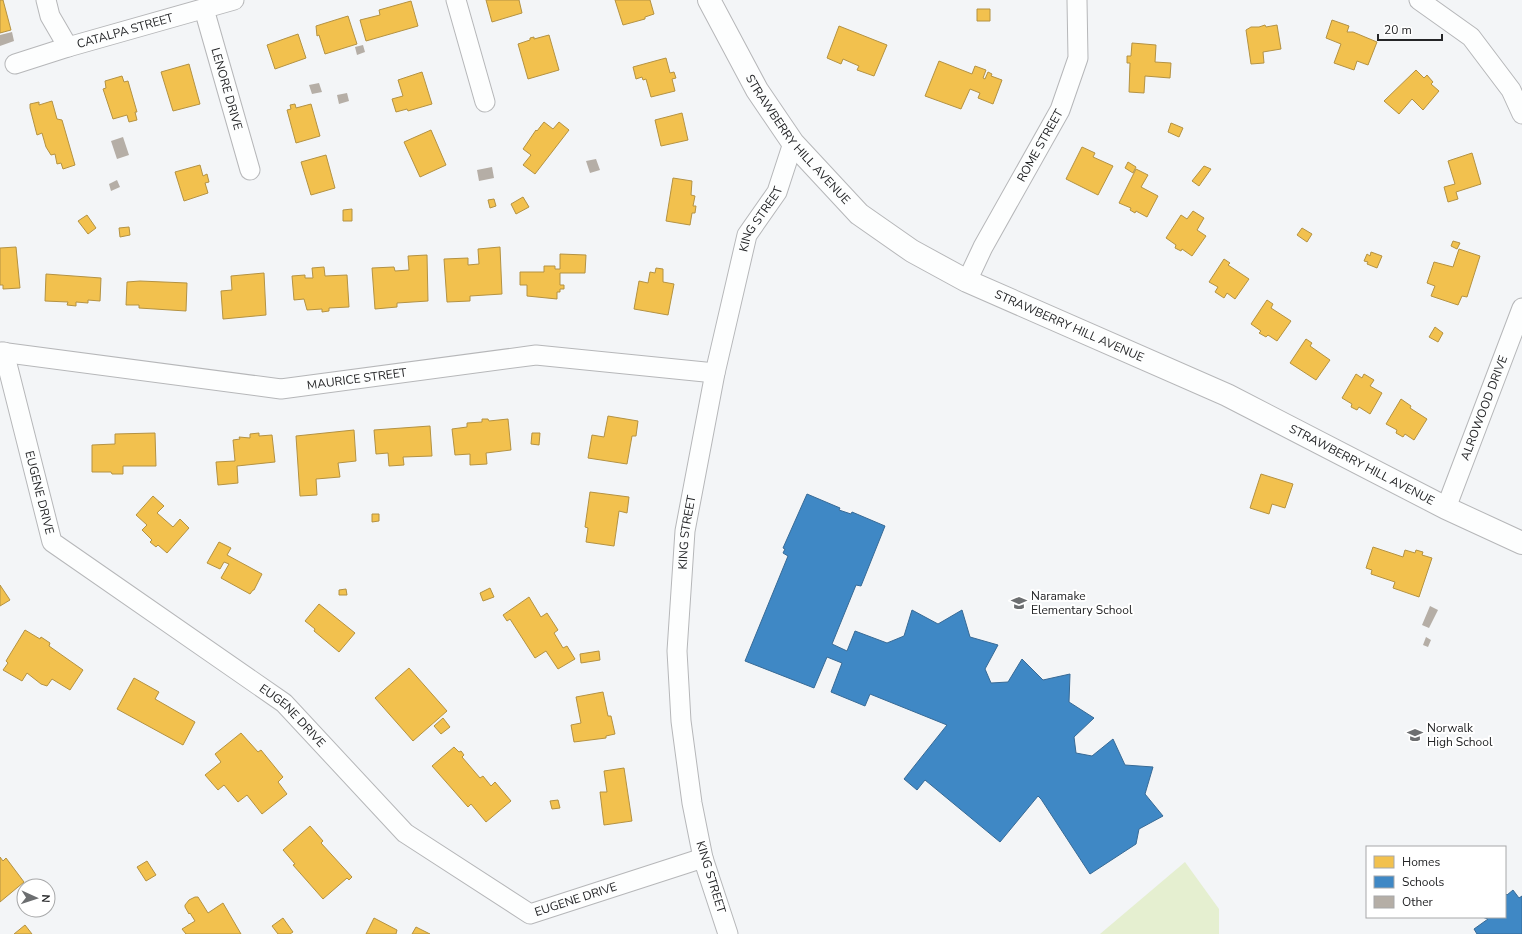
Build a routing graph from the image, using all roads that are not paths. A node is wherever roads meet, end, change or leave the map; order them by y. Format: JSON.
{"nodes":[{"id":1,"x":46,"y":0,"type":"edge"},
{"id":2,"x":234,"y":0,"type":"edge"},
{"id":3,"x":456,"y":0,"type":"edge"},
{"id":4,"x":710,"y":0,"type":"edge"},
{"id":5,"x":1077,"y":0,"type":"edge"},
{"id":6,"x":1419,"y":0,"type":"edge"},
{"id":7,"x":204,"y":9,"type":"junction"},
{"id":8,"x":68,"y":47,"type":"junction"},
{"id":9,"x":15,"y":64,"type":"dead end"},
{"id":10,"x":485,"y":102,"type":"dead end"},
{"id":11,"x":1522,"y":114,"type":"edge"},
{"id":12,"x":793,"y":143,"type":"junction"},
{"id":13,"x":250,"y":170,"type":"dead end"},
{"id":14,"x":967,"y":281,"type":"junction"},
{"id":15,"x":1522,"y":308,"type":"edge"},
{"id":16,"x":2,"y":352,"type":"edge"},
{"id":17,"x":715,"y":373,"type":"junction"},
{"id":18,"x":1446,"y":508,"type":"junction"},
{"id":19,"x":1522,"y":542,"type":"edge"},
{"id":20,"x":703,"y":858,"type":"junction"},
{"id":21,"x":728,"y":934,"type":"edge"}],
"edges":[{"from":1,"to":8,"type":"street"},
{"from":2,"to":7,"type":"street","name":"CATALPA STREET"},
{"from":3,"to":10,"type":"street"},
{"from":4,"to":12,"type":"main road","name":"STRAWBERRY HILL AVENUE"},
{"from":5,"to":14,"type":"street","name":"ROME STREET"},
{"from":6,"to":11,"type":"street"},
{"from":7,"to":8,"type":"street","name":"CATALPA STREET"},
{"from":7,"to":13,"type":"street","name":"LENORE DRIVE"},
{"from":8,"to":9,"type":"street","name":"CATALPA STREET"},
{"from":12,"to":14,"type":"main road","name":"STRAWBERRY HILL AVENUE"},
{"from":12,"to":17,"type":"street","name":"KING STREET"},
{"from":14,"to":18,"type":"main road","name":"STRAWBERRY HILL AVENUE"},
{"from":15,"to":18,"type":"street","name":"ALROWOOD DRIVE"},
{"from":16,"to":17,"type":"street","name":"MAURICE STREET"},
{"from":16,"to":20,"type":"street","name":"EUGENE DRIVE"},
{"from":17,"to":20,"type":"street","name":"KING STREET"},
{"from":18,"to":19,"type":"main road","name":"STRAWBERRY HILL AVENUE"},
{"from":20,"to":21,"type":"street","name":"KING STREET"}]}
